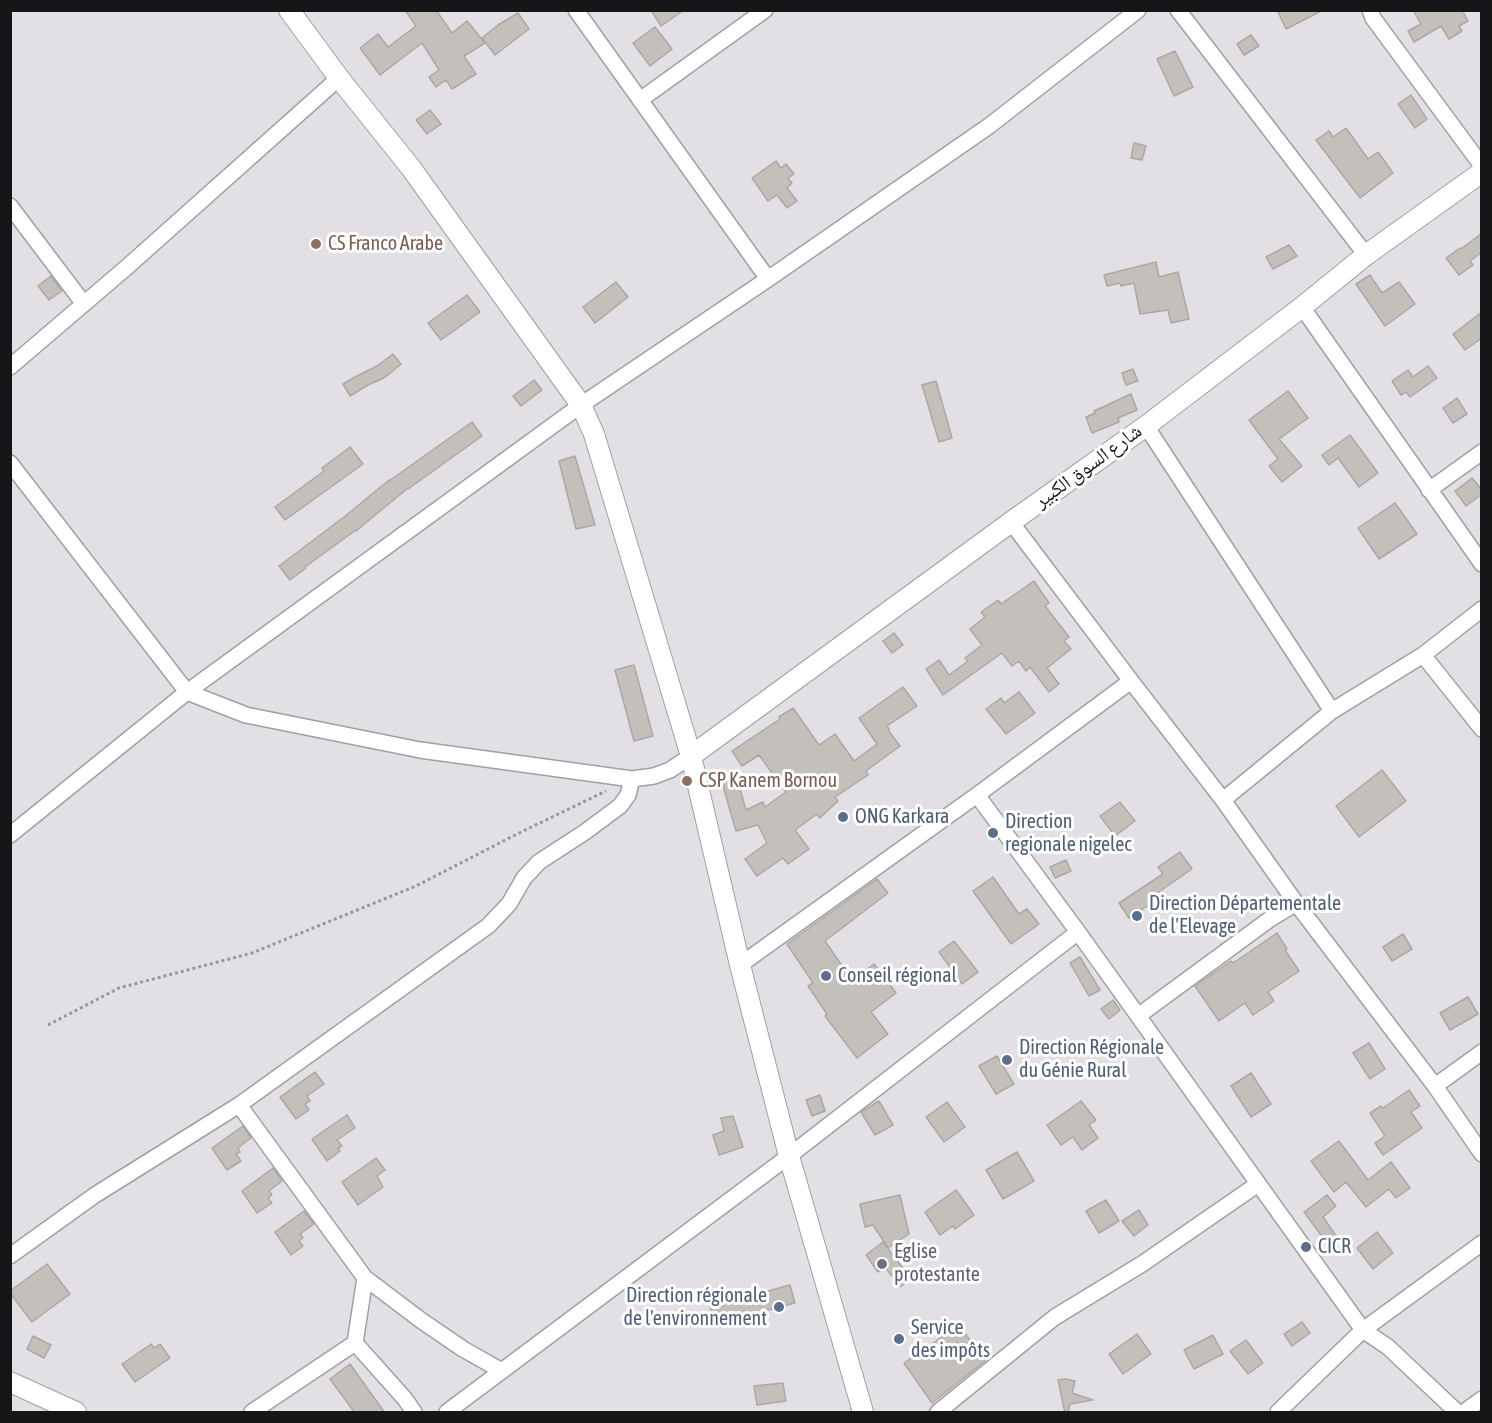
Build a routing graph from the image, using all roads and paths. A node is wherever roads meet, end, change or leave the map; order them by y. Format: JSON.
{"nodes":[{"id":1,"x":289,"y":10,"type":"edge"},
{"id":2,"x":576,"y":10,"type":"edge"},
{"id":3,"x":765,"y":10,"type":"edge"},
{"id":4,"x":1138,"y":10,"type":"edge"},
{"id":5,"x":1178,"y":10,"type":"edge"},
{"id":6,"x":1370,"y":10,"type":"edge"},
{"id":7,"x":339,"y":78,"type":"junction"},
{"id":8,"x":640,"y":100,"type":"junction"},
{"id":9,"x":1482,"y":166,"type":"edge"},
{"id":10,"x":1482,"y":172,"type":"edge"},
{"id":11,"x":10,"y":206,"type":"edge"},
{"id":12,"x":1366,"y":255,"type":"junction"},
{"id":13,"x":768,"y":279,"type":"junction"},
{"id":14,"x":84,"y":304,"type":"junction"},
{"id":15,"x":1302,"y":307,"type":"junction"},
{"id":16,"x":10,"y":368,"type":"edge"},
{"id":17,"x":580,"y":405,"type":"junction"},
{"id":18,"x":1146,"y":426,"type":"junction"},
{"id":19,"x":1482,"y":452,"type":"edge"},
{"id":20,"x":10,"y":463,"type":"edge"},
{"id":21,"x":1429,"y":490,"type":"junction"},
{"id":22,"x":1011,"y":522,"type":"junction"},
{"id":23,"x":1482,"y":564,"type":"edge"},
{"id":24,"x":1482,"y":609,"type":"edge"},
{"id":25,"x":1423,"y":655,"type":"junction"},
{"id":26,"x":1131,"y":681,"type":"junction"},
{"id":27,"x":187,"y":692,"type":"junction"},
{"id":28,"x":1332,"y":711,"type":"junction"},
{"id":29,"x":1482,"y":729,"type":"edge"},
{"id":30,"x":691,"y":756,"type":"junction"},
{"id":31,"x":632,"y":779,"type":"junction"},
{"id":32,"x":977,"y":795,"type":"junction"},
{"id":33,"x":1223,"y":800,"type":"junction"},
{"id":34,"x":10,"y":835,"type":"edge"},
{"id":35,"x":1296,"y":903,"type":"junction"},
{"id":36,"x":1078,"y":932,"type":"junction"},
{"id":37,"x":740,"y":965,"type":"junction"},
{"id":38,"x":1138,"y":1016,"type":"junction"},
{"id":39,"x":48,"y":1025,"type":"dead end"},
{"id":40,"x":1482,"y":1052,"type":"edge"},
{"id":41,"x":1435,"y":1086,"type":"junction"},
{"id":42,"x":239,"y":1105,"type":"junction"},
{"id":43,"x":1482,"y":1154,"type":"edge"},
{"id":44,"x":789,"y":1156,"type":"junction"},
{"id":45,"x":1258,"y":1184,"type":"junction"},
{"id":46,"x":1482,"y":1243,"type":"edge"},
{"id":47,"x":10,"y":1256,"type":"edge"},
{"id":48,"x":365,"y":1278,"type":"junction"},
{"id":49,"x":1363,"y":1330,"type":"junction"},
{"id":50,"x":355,"y":1343,"type":"junction"},
{"id":51,"x":502,"y":1371,"type":"junction"},
{"id":52,"x":10,"y":1382,"type":"edge"},
{"id":53,"x":1482,"y":1399,"type":"edge"},
{"id":54,"x":76,"y":1413,"type":"edge"},
{"id":55,"x":252,"y":1413,"type":"edge"},
{"id":56,"x":414,"y":1413,"type":"edge"},
{"id":57,"x":447,"y":1413,"type":"edge"},
{"id":58,"x":864,"y":1413,"type":"edge"},
{"id":59,"x":938,"y":1413,"type":"edge"},
{"id":60,"x":1278,"y":1413,"type":"edge"},
{"id":61,"x":1456,"y":1413,"type":"edge"},
{"id":62,"x":1464,"y":1413,"type":"edge"}],
"edges":[{"from":1,"to":7,"type":"street"},
{"from":2,"to":8,"type":"street"},
{"from":3,"to":8,"type":"street"},
{"from":4,"to":13,"type":"street"},
{"from":5,"to":12,"type":"street"},
{"from":6,"to":9,"type":"street"},
{"from":7,"to":14,"type":"street"},
{"from":7,"to":17,"type":"street"},
{"from":8,"to":13,"type":"street"},
{"from":10,"to":12,"type":"street","name":"شارع السوق الكبير"},
{"from":11,"to":14,"type":"street"},
{"from":12,"to":15,"type":"street","name":"شارع السوق الكبير"},
{"from":13,"to":17,"type":"street"},
{"from":14,"to":16,"type":"street"},
{"from":15,"to":18,"type":"street","name":"شارع السوق الكبير"},
{"from":15,"to":21,"type":"street"},
{"from":17,"to":27,"type":"street"},
{"from":17,"to":30,"type":"street"},
{"from":18,"to":22,"type":"street","name":"شارع السوق الكبير"},
{"from":18,"to":28,"type":"street"},
{"from":19,"to":21,"type":"street"},
{"from":20,"to":27,"type":"street"},
{"from":21,"to":23,"type":"street"},
{"from":22,"to":26,"type":"street"},
{"from":22,"to":30,"type":"street","name":"شارع السوق الكبير"},
{"from":24,"to":25,"type":"street"},
{"from":25,"to":28,"type":"street"},
{"from":25,"to":29,"type":"street"},
{"from":26,"to":32,"type":"street"},
{"from":26,"to":33,"type":"street"},
{"from":27,"to":31,"type":"street"},
{"from":27,"to":34,"type":"street"},
{"from":28,"to":33,"type":"street"},
{"from":30,"to":31,"type":"street"},
{"from":30,"to":37,"type":"street"},
{"from":31,"to":39,"type":"path"},
{"from":31,"to":42,"type":"street"},
{"from":32,"to":36,"type":"street"},
{"from":32,"to":37,"type":"street"},
{"from":33,"to":35,"type":"street"},
{"from":35,"to":38,"type":"street"},
{"from":35,"to":41,"type":"street"},
{"from":36,"to":38,"type":"street"},
{"from":36,"to":44,"type":"street"},
{"from":37,"to":44,"type":"street"},
{"from":38,"to":45,"type":"street"},
{"from":40,"to":41,"type":"street"},
{"from":41,"to":43,"type":"street"},
{"from":42,"to":47,"type":"street"},
{"from":42,"to":48,"type":"street"},
{"from":44,"to":51,"type":"street"},
{"from":44,"to":58,"type":"street"},
{"from":45,"to":49,"type":"street"},
{"from":45,"to":59,"type":"street"},
{"from":46,"to":49,"type":"street"},
{"from":48,"to":50,"type":"street"},
{"from":48,"to":51,"type":"street"},
{"from":49,"to":60,"type":"street"},
{"from":49,"to":61,"type":"street"},
{"from":50,"to":55,"type":"street"},
{"from":50,"to":56,"type":"street"},
{"from":51,"to":57,"type":"street"},
{"from":52,"to":54,"type":"street"},
{"from":53,"to":62,"type":"street"}]}
